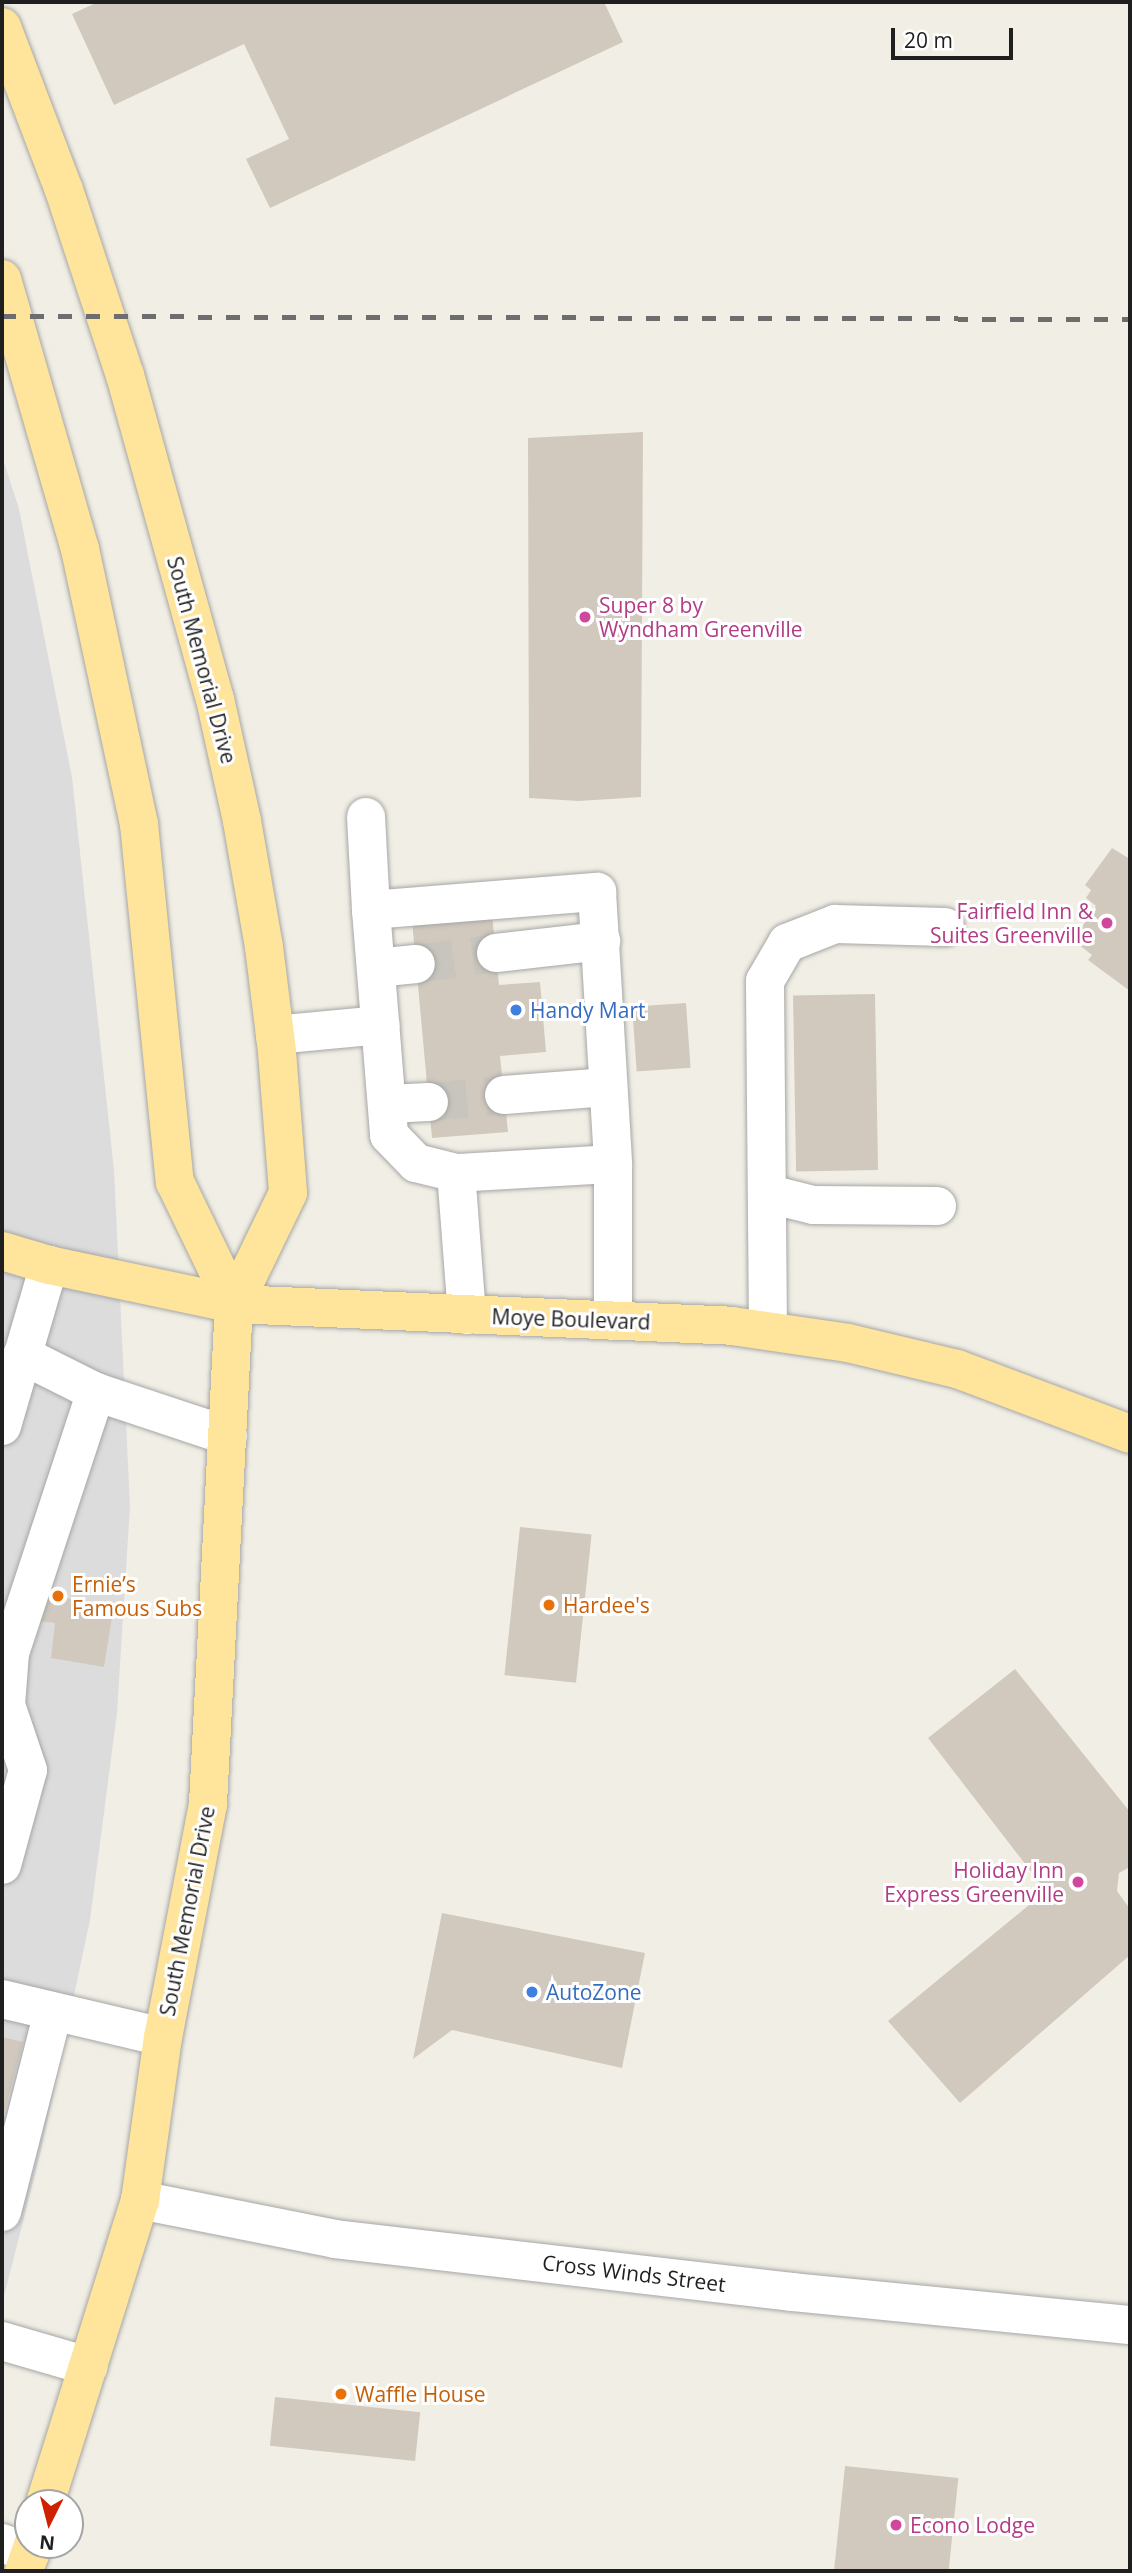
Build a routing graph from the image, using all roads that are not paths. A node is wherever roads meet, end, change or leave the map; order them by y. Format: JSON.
{"nodes":[{"id":1,"x":2,"y":27,"type":"edge"},
{"id":2,"x":2,"y":279,"type":"edge"},
{"id":3,"x":366,"y":817,"type":"dead end"},
{"id":4,"x":372,"y":911,"type":"junction"},
{"id":5,"x":945,"y":928,"type":"dead end"},
{"id":6,"x":601,"y":942,"type":"junction"},
{"id":7,"x":496,"y":953,"type":"tunnel mouth"},
{"id":8,"x":416,"y":964,"type":"tunnel mouth"},
{"id":9,"x":376,"y":968,"type":"junction"},
{"id":10,"x":381,"y":1025,"type":"junction"},
{"id":11,"x":275,"y":1035,"type":"junction"},
{"id":12,"x":608,"y":1087,"type":"junction"},
{"id":13,"x":504,"y":1095,"type":"tunnel mouth"},
{"id":14,"x":429,"y":1102,"type":"tunnel mouth"},
{"id":15,"x":387,"y":1104,"type":"junction"},
{"id":16,"x":613,"y":1164,"type":"junction"},
{"id":17,"x":456,"y":1173,"type":"junction"},
{"id":18,"x":769,"y":1194,"type":"junction"},
{"id":19,"x":937,"y":1206,"type":"dead end"},
{"id":20,"x":2,"y":1251,"type":"edge"},
{"id":21,"x":49,"y":1265,"type":"junction"},
{"id":22,"x":234,"y":1304,"type":"junction"},
{"id":23,"x":467,"y":1315,"type":"junction"},
{"id":24,"x":613,"y":1321,"type":"junction"},
{"id":25,"x":768,"y":1331,"type":"junction"},
{"id":26,"x":22,"y":1355,"type":"junction"},
{"id":27,"x":96,"y":1392,"type":"junction"},
{"id":28,"x":2,"y":1426,"type":"edge"},
{"id":29,"x":1130,"y":1434,"type":"edge"},
{"id":30,"x":228,"y":1436,"type":"junction"},
{"id":31,"x":2,"y":1865,"type":"edge"},
{"id":32,"x":2,"y":1999,"type":"edge"},
{"id":33,"x":53,"y":2012,"type":"junction"},
{"id":34,"x":163,"y":2037,"type":"junction"},
{"id":35,"x":140,"y":2200,"type":"junction"},
{"id":36,"x":2,"y":2212,"type":"edge"},
{"id":37,"x":1130,"y":2325,"type":"edge"},
{"id":38,"x":2,"y":2341,"type":"edge"},
{"id":39,"x":88,"y":2366,"type":"junction"},
{"id":40,"x":49,"y":2489,"type":"edge"}],
"edges":[{"from":1,"to":11,"type":"main road","name":"South Memorial Drive"},
{"from":2,"to":22,"type":"main road","name":"South Memorial Drive"},
{"from":3,"to":4,"type":"street"},
{"from":4,"to":6,"type":"street"},
{"from":4,"to":9,"type":"street"},
{"from":5,"to":18,"type":"street"},
{"from":6,"to":7,"type":"street"},
{"from":6,"to":12,"type":"street"},
{"from":8,"to":9,"type":"street"},
{"from":9,"to":10,"type":"street"},
{"from":10,"to":11,"type":"street"},
{"from":10,"to":15,"type":"street"},
{"from":11,"to":22,"type":"main road","name":"South Memorial Drive"},
{"from":12,"to":13,"type":"street"},
{"from":12,"to":16,"type":"street"},
{"from":14,"to":15,"type":"street"},
{"from":15,"to":17,"type":"street"},
{"from":16,"to":17,"type":"street"},
{"from":16,"to":24,"type":"street"},
{"from":17,"to":23,"type":"street"},
{"from":18,"to":19,"type":"street"},
{"from":18,"to":25,"type":"street"},
{"from":20,"to":21,"type":"main road","name":"Moye Boulevard"},
{"from":21,"to":22,"type":"main road","name":"Moye Boulevard"},
{"from":21,"to":26,"type":"street"},
{"from":22,"to":23,"type":"main road","name":"Moye Boulevard"},
{"from":22,"to":30,"type":"main road","name":"South Memorial Drive"},
{"from":23,"to":24,"type":"main road","name":"Moye Boulevard"},
{"from":24,"to":25,"type":"main road","name":"Moye Boulevard"},
{"from":25,"to":29,"type":"main road","name":"Moye Boulevard"},
{"from":26,"to":27,"type":"street"},
{"from":26,"to":28,"type":"street"},
{"from":27,"to":30,"type":"street"},
{"from":27,"to":31,"type":"street"},
{"from":30,"to":34,"type":"main road","name":"South Memorial Drive"},
{"from":32,"to":33,"type":"street"},
{"from":33,"to":34,"type":"street"},
{"from":33,"to":36,"type":"street"},
{"from":34,"to":35,"type":"main road","name":"South Memorial Drive"},
{"from":35,"to":37,"type":"street","name":"Cross Winds Street"},
{"from":35,"to":39,"type":"main road","name":"South Memorial Drive"},
{"from":38,"to":39,"type":"street"},
{"from":39,"to":40,"type":"main road","name":"South Memorial Drive"}]}
